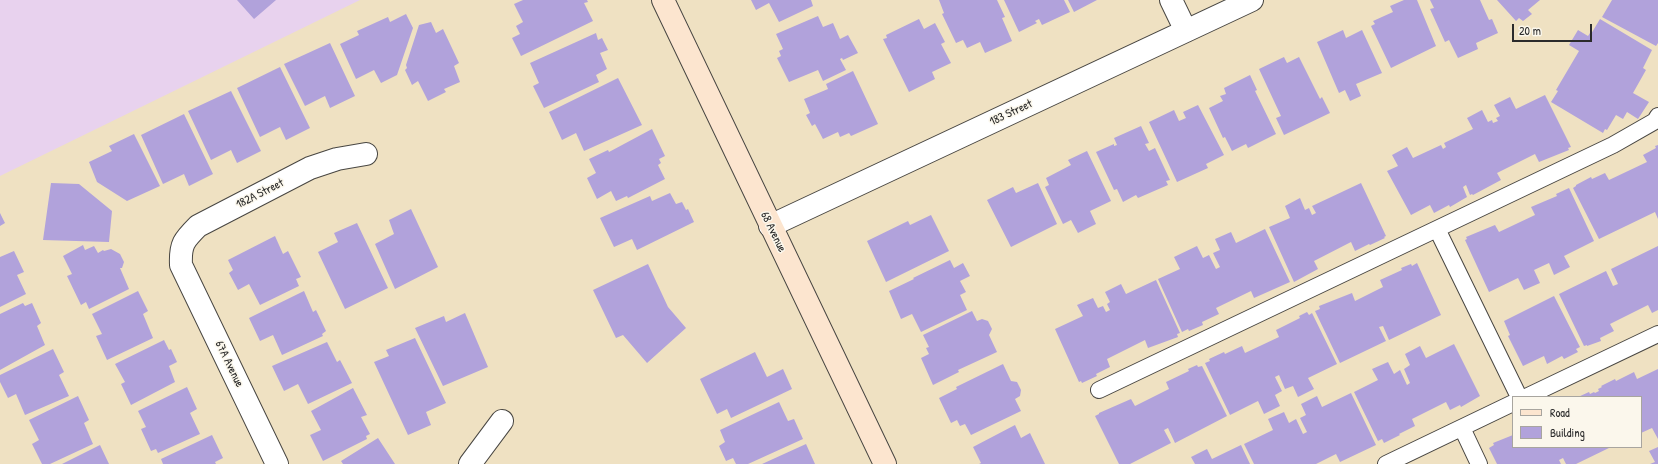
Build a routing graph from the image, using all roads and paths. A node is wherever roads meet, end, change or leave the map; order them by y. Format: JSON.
{"nodes":[{"id":1,"x":663,"y":0,"type":"edge"},
{"id":2,"x":1171,"y":0,"type":"edge"},
{"id":3,"x":1252,"y":0,"type":"edge"},
{"id":4,"x":1186,"y":32,"type":"junction"},
{"id":5,"x":1658,"y":116,"type":"edge"},
{"id":6,"x":366,"y":154,"type":"dead end"},
{"id":7,"x":770,"y":226,"type":"junction"},
{"id":8,"x":1437,"y":229,"type":"junction"},
{"id":9,"x":180,"y":265,"type":"joint"},
{"id":10,"x":1658,"y":334,"type":"edge"},
{"id":11,"x":1099,"y":390,"type":"dead end"},
{"id":12,"x":1520,"y":396,"type":"edge"},
{"id":13,"x":1528,"y":396,"type":"edge"},
{"id":14,"x":1512,"y":403,"type":"edge"},
{"id":15,"x":502,"y":421,"type":"dead end"},
{"id":16,"x":1462,"y":428,"type":"junction"},
{"id":17,"x":277,"y":464,"type":"edge"},
{"id":18,"x":470,"y":464,"type":"edge"},
{"id":19,"x":885,"y":464,"type":"edge"},
{"id":20,"x":1386,"y":464,"type":"edge"},
{"id":21,"x":1479,"y":464,"type":"edge"}],
"edges":[{"from":1,"to":7,"type":"street","name":"68 Avenue"},
{"from":2,"to":4,"type":"street"},
{"from":3,"to":4,"type":"street","name":"183 Street"},
{"from":4,"to":7,"type":"street","name":"183 Street"},
{"from":5,"to":8,"type":"lane"},
{"from":6,"to":9,"type":"street","name":"182A Street"},
{"from":7,"to":19,"type":"street","name":"68 Avenue"},
{"from":8,"to":11,"type":"lane"},
{"from":8,"to":12,"type":"lane"},
{"from":9,"to":17,"type":"street","name":"67A Avenue"},
{"from":10,"to":13,"type":"lane"},
{"from":14,"to":16,"type":"lane"},
{"from":15,"to":18,"type":"street"},
{"from":16,"to":20,"type":"lane"},
{"from":16,"to":21,"type":"lane"}]}
